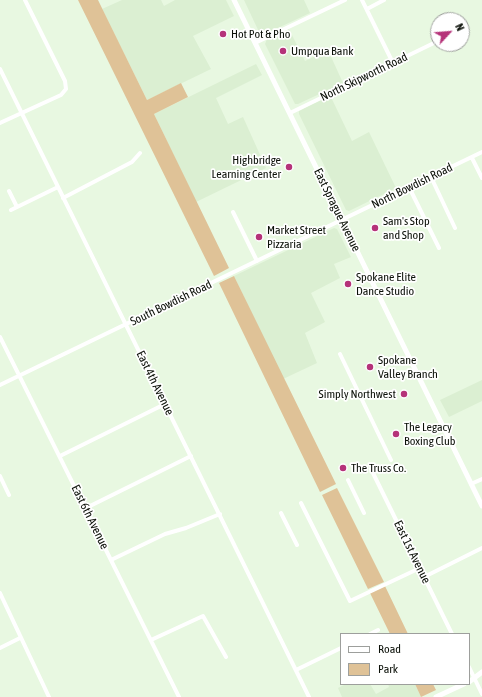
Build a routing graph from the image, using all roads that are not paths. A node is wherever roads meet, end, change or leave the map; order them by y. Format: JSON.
{"nodes":[{"id":1,"x":25,"y":0,"type":"edge"},
{"id":2,"x":234,"y":0,"type":"edge"},
{"id":3,"x":345,"y":0,"type":"edge"},
{"id":4,"x":362,"y":0,"type":"edge"},
{"id":5,"x":384,"y":0,"type":"edge"},
{"id":6,"x":367,"y":9,"type":"junction"},
{"id":7,"x":255,"y":43,"type":"junction"},
{"id":8,"x":430,"y":45,"type":"edge"},
{"id":9,"x":393,"y":63,"type":"junction"},
{"id":10,"x":0,"y":69,"type":"edge"},
{"id":11,"x":22,"y":113,"type":"junction"},
{"id":12,"x":290,"y":113,"type":"junction"},
{"id":13,"x":0,"y":123,"type":"edge"},
{"id":14,"x":140,"y":152,"type":"dead end"},
{"id":15,"x":482,"y":152,"type":"edge"},
{"id":16,"x":472,"y":158,"type":"junction"},
{"id":17,"x":431,"y":177,"type":"junction"},
{"id":18,"x":482,"y":178,"type":"edge"},
{"id":19,"x":58,"y":187,"type":"junction"},
{"id":20,"x":410,"y":187,"type":"junction"},
{"id":21,"x":9,"y":191,"type":"dead end"},
{"id":22,"x":63,"y":198,"type":"junction"},
{"id":23,"x":17,"y":207,"type":"junction"},
{"id":24,"x":11,"y":210,"type":"dead end"},
{"id":25,"x":234,"y":212,"type":"dead end"},
{"id":26,"x":342,"y":219,"type":"junction"},
{"id":27,"x":455,"y":228,"type":"dead end"},
{"id":28,"x":439,"y":248,"type":"dead end"},
{"id":29,"x":257,"y":261,"type":"junction"},
{"id":30,"x":126,"y":325,"type":"junction"},
{"id":31,"x":0,"y":337,"type":"edge"},
{"id":32,"x":340,"y":354,"type":"dead end"},
{"id":33,"x":19,"y":376,"type":"junction"},
{"id":34,"x":0,"y":385,"type":"edge"},
{"id":35,"x":166,"y":404,"type":"junction"},
{"id":36,"x":60,"y":456,"type":"junction"},
{"id":37,"x":192,"y":456,"type":"junction"},
{"id":38,"x":391,"y":460,"type":"dead end"},
{"id":39,"x":371,"y":469,"type":"dead end"},
{"id":40,"x":0,"y":476,"type":"edge"},
{"id":41,"x":482,"y":479,"type":"edge"},
{"id":42,"x":348,"y":480,"type":"dead end"},
{"id":43,"x":471,"y":484,"type":"junction"},
{"id":44,"x":9,"y":495,"type":"dead end"},
{"id":45,"x":301,"y":503,"type":"dead end"},
{"id":46,"x":482,"y":506,"type":"edge"},
{"id":47,"x":86,"y":508,"type":"junction"},
{"id":48,"x":281,"y":513,"type":"dead end"},
{"id":49,"x":364,"y":513,"type":"dead end"},
{"id":50,"x":220,"y":514,"type":"junction"},
{"id":51,"x":297,"y":545,"type":"dead end"},
{"id":52,"x":482,"y":548,"type":"edge"},
{"id":53,"x":111,"y":560,"type":"junction"},
{"id":54,"x":420,"y":568,"type":"junction"},
{"id":55,"x":424,"y":577,"type":"junction"},
{"id":56,"x":0,"y":593,"type":"edge"},
{"id":57,"x":378,"y":630,"type":"dead end"},
{"id":58,"x":372,"y":633,"type":"edge"},
{"id":59,"x":452,"y":633,"type":"edge"},
{"id":60,"x":20,"y":638,"type":"junction"},
{"id":61,"x":150,"y":640,"type":"junction"},
{"id":62,"x":0,"y":648,"type":"edge"},
{"id":63,"x":340,"y":648,"type":"edge"},
{"id":64,"x":226,"y":657,"type":"dead end"},
{"id":65,"x":470,"y":669,"type":"edge"},
{"id":66,"x":296,"y":670,"type":"junction"},
{"id":67,"x":482,"y":672,"type":"edge"},
{"id":68,"x":482,"y":678,"type":"edge"},
{"id":69,"x":475,"y":679,"type":"junction"},
{"id":70,"x":470,"y":682,"type":"edge"},
{"id":71,"x":462,"y":685,"type":"edge"},
{"id":72,"x":482,"y":694,"type":"edge"},
{"id":73,"x":49,"y":697,"type":"edge"},
{"id":74,"x":179,"y":697,"type":"edge"},
{"id":75,"x":309,"y":697,"type":"edge"},
{"id":76,"x":436,"y":697,"type":"edge"}],
"edges":[{"from":1,"to":11,"type":"street"},
{"from":2,"to":7,"type":"main road","name":"East Sprague Avenue"},
{"from":3,"to":7,"type":"street"},
{"from":4,"to":6,"type":"street"},
{"from":5,"to":6,"type":"street"},
{"from":6,"to":9,"type":"street"},
{"from":7,"to":12,"type":"main road","name":"East Sprague Avenue"},
{"from":8,"to":9,"type":"street","name":"North Skipworth Road"},
{"from":9,"to":12,"type":"street","name":"North Skipworth Road"},
{"from":10,"to":11,"type":"street","name":"East 4th Avenue"},
{"from":11,"to":13,"type":"street"},
{"from":11,"to":19,"type":"street","name":"East 4th Avenue"},
{"from":12,"to":26,"type":"main road","name":"East Sprague Avenue"},
{"from":14,"to":22,"type":"street"},
{"from":15,"to":16,"type":"street","name":"North Bowdish Road"},
{"from":16,"to":17,"type":"street","name":"North Bowdish Road"},
{"from":16,"to":18,"type":"street"},
{"from":17,"to":20,"type":"street","name":"North Bowdish Road"},
{"from":17,"to":27,"type":"street"},
{"from":19,"to":22,"type":"street","name":"East 4th Avenue"},
{"from":19,"to":23,"type":"street"},
{"from":20,"to":26,"type":"street","name":"North Bowdish Road"},
{"from":20,"to":28,"type":"street"},
{"from":21,"to":23,"type":"street"},
{"from":22,"to":30,"type":"street","name":"East 4th Avenue"},
{"from":23,"to":24,"type":"street"},
{"from":25,"to":29,"type":"street"},
{"from":26,"to":29,"type":"street","name":"South Bowdish Road"},
{"from":26,"to":43,"type":"main road","name":"East Sprague Avenue"},
{"from":29,"to":30,"type":"street","name":"South Bowdish Road"},
{"from":30,"to":33,"type":"street","name":"South Bowdish Road"},
{"from":30,"to":35,"type":"street","name":"East 4th Avenue"},
{"from":31,"to":33,"type":"street","name":"East 6th Avenue"},
{"from":32,"to":38,"type":"street"},
{"from":33,"to":34,"type":"street","name":"South Bowdish Road"},
{"from":33,"to":36,"type":"street","name":"East 6th Avenue"},
{"from":35,"to":36,"type":"street"},
{"from":35,"to":37,"type":"street","name":"East 4th Avenue"},
{"from":36,"to":47,"type":"street","name":"East 6th Avenue"},
{"from":37,"to":47,"type":"street"},
{"from":37,"to":50,"type":"street","name":"East 4th Avenue"},
{"from":39,"to":54,"type":"street","name":"East 1st Avenue"},
{"from":40,"to":44,"type":"street"},
{"from":41,"to":43,"type":"street"},
{"from":42,"to":49,"type":"street"},
{"from":43,"to":46,"type":"main road","name":"East Sprague Avenue"},
{"from":45,"to":54,"type":"street"},
{"from":47,"to":53,"type":"street","name":"East 6th Avenue"},
{"from":48,"to":51,"type":"street"},
{"from":50,"to":53,"type":"street"},
{"from":50,"to":66,"type":"street","name":"East 4th Avenue"},
{"from":52,"to":55,"type":"street"},
{"from":53,"to":61,"type":"street","name":"East 6th Avenue"},
{"from":54,"to":55,"type":"street","name":"East 1st Avenue"},
{"from":55,"to":59,"type":"street","name":"East 1st Avenue"},
{"from":56,"to":60,"type":"street"},
{"from":57,"to":58,"type":"street"},
{"from":60,"to":62,"type":"street"},
{"from":60,"to":73,"type":"street"},
{"from":61,"to":64,"type":"street"},
{"from":61,"to":74,"type":"street","name":"East 6th Avenue"},
{"from":63,"to":66,"type":"street"},
{"from":65,"to":69,"type":"street"},
{"from":66,"to":75,"type":"street","name":"East 4th Avenue"},
{"from":67,"to":69,"type":"main road"},
{"from":68,"to":69,"type":"main road"},
{"from":69,"to":70,"type":"main road"},
{"from":69,"to":72,"type":"street"},
{"from":71,"to":76,"type":"main road"}]}
